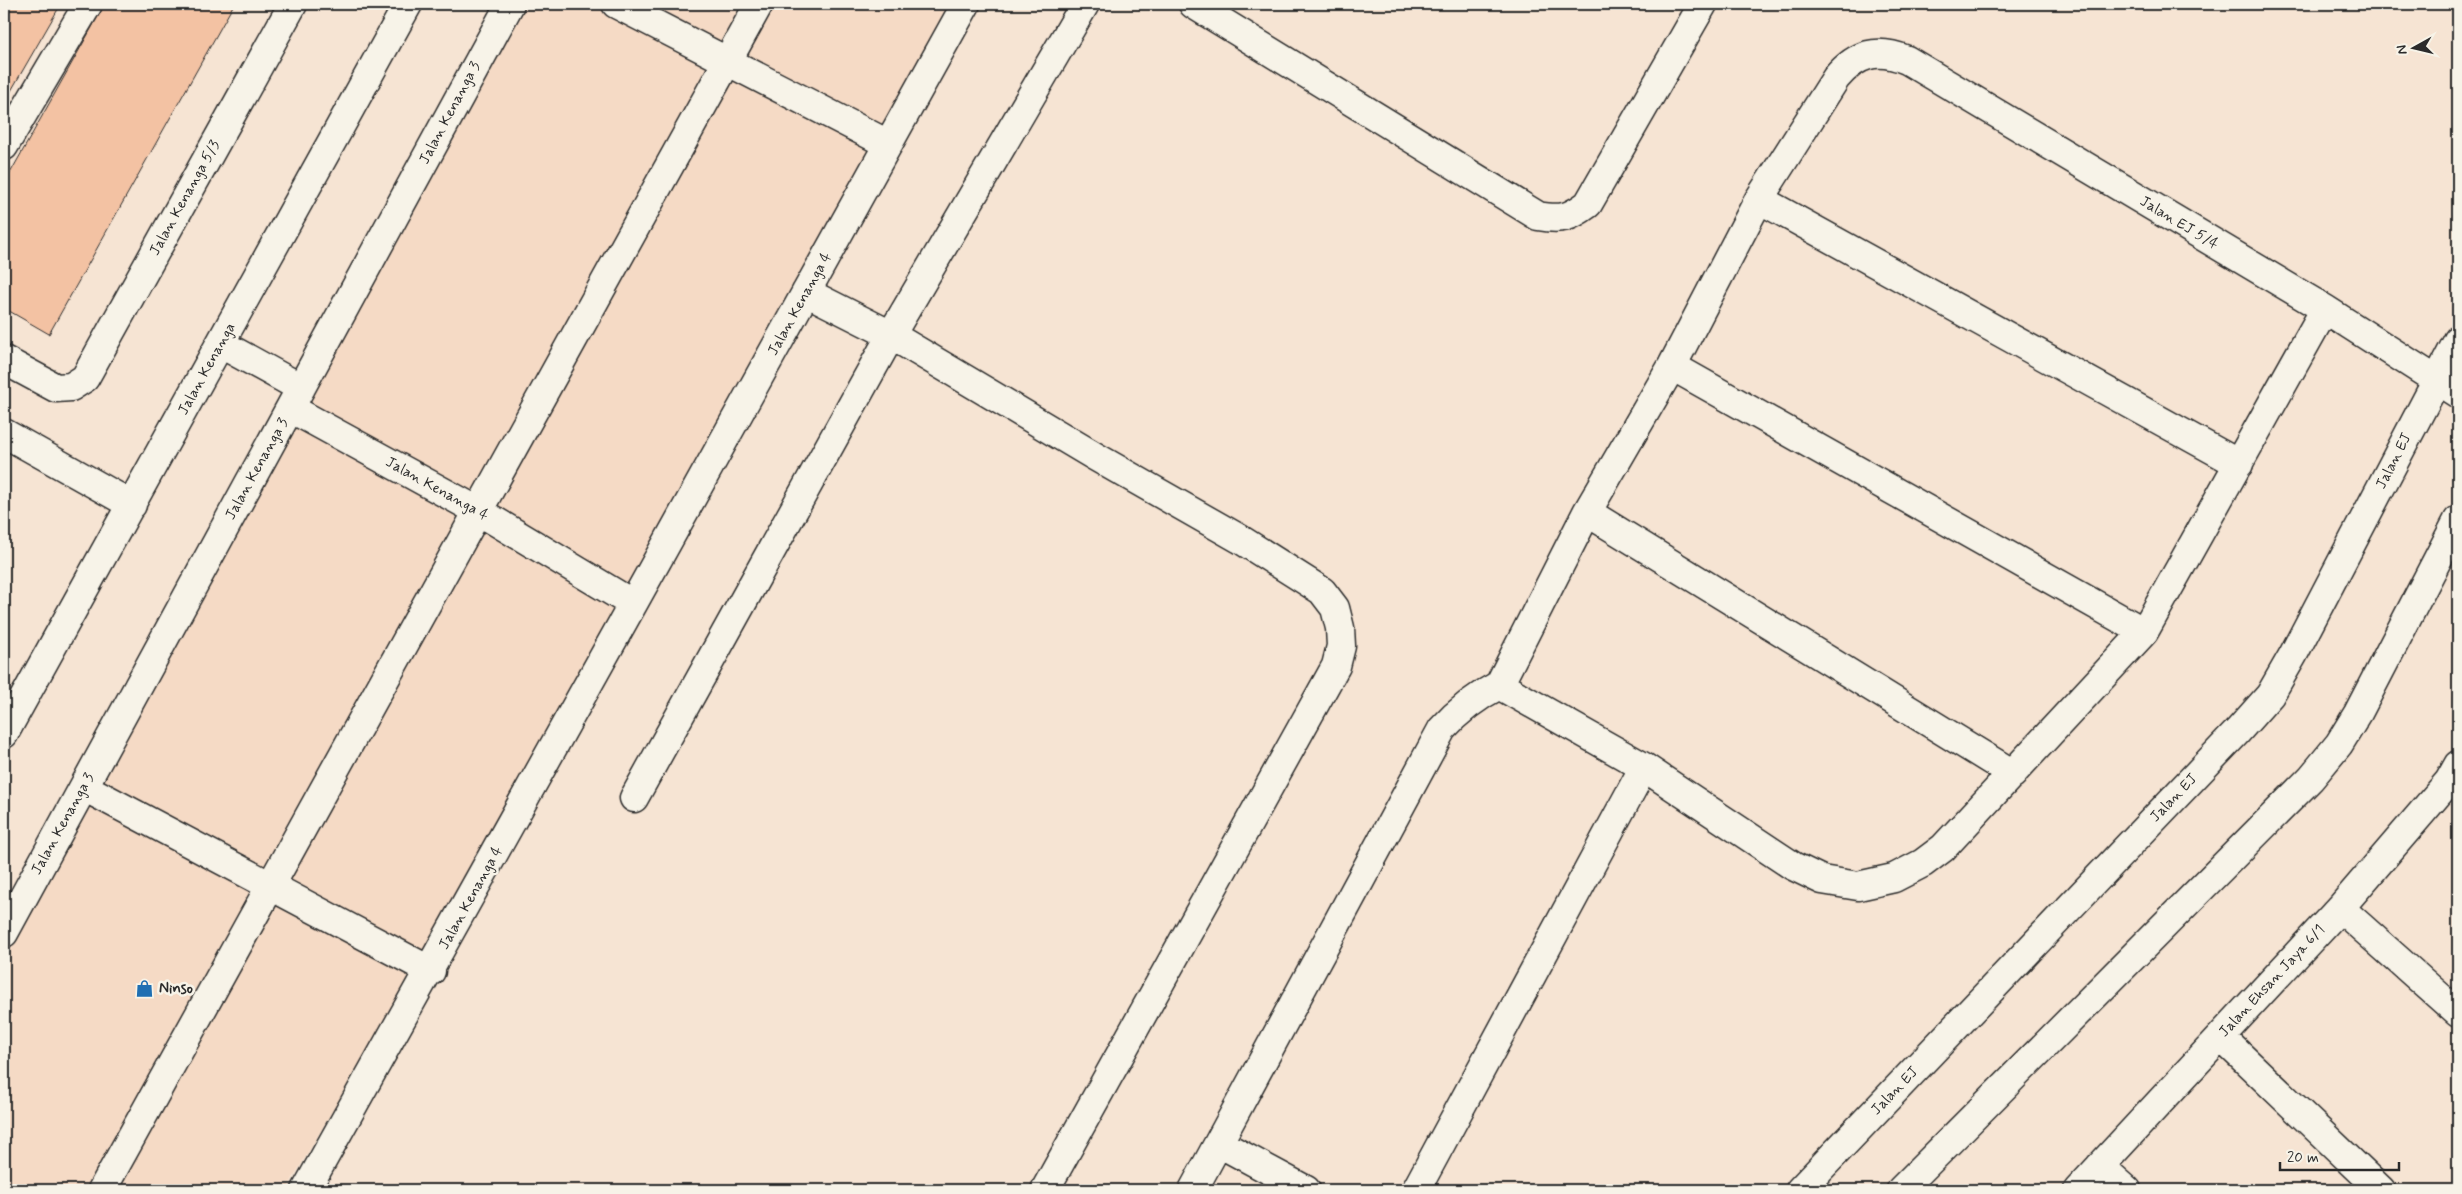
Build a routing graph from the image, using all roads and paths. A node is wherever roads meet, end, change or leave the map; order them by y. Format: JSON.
{"nodes":[{"id":1,"x":88,"y":4,"type":"edge"},
{"id":2,"x":293,"y":4,"type":"edge"},
{"id":3,"x":408,"y":4,"type":"edge"},
{"id":4,"x":510,"y":4,"type":"edge"},
{"id":5,"x":616,"y":4,"type":"edge"},
{"id":6,"x":759,"y":4,"type":"edge"},
{"id":7,"x":966,"y":4,"type":"edge"},
{"id":8,"x":1085,"y":4,"type":"edge"},
{"id":9,"x":1193,"y":4,"type":"edge"},
{"id":10,"x":1703,"y":4,"type":"edge"},
{"id":11,"x":727,"y":62,"type":"junction"},
{"id":12,"x":888,"y":144,"type":"junction"},
{"id":13,"x":4,"y":146,"type":"edge"},
{"id":14,"x":1759,"y":199,"type":"junction"},
{"id":15,"x":806,"y":292,"type":"junction"},
{"id":16,"x":2325,"y":309,"type":"junction"},
{"id":17,"x":891,"y":335,"type":"junction"},
{"id":18,"x":2458,"y":340,"type":"edge"},
{"id":19,"x":221,"y":344,"type":"junction"},
{"id":20,"x":4,"y":360,"type":"edge"},
{"id":21,"x":1672,"y":366,"type":"junction"},
{"id":22,"x":2447,"y":387,"type":"edge"},
{"id":23,"x":296,"y":398,"type":"junction"},
{"id":24,"x":4,"y":433,"type":"edge"},
{"id":25,"x":2239,"y":464,"type":"junction"},
{"id":26,"x":132,"y":505,"type":"junction"},
{"id":27,"x":480,"y":512,"type":"junction"},
{"id":28,"x":1586,"y":512,"type":"junction"},
{"id":29,"x":2458,"y":520,"type":"edge"},
{"id":30,"x":633,"y":604,"type":"junction"},
{"id":31,"x":2144,"y":632,"type":"junction"},
{"id":32,"x":1498,"y":685,"type":"junction"},
{"id":33,"x":4,"y":734,"type":"edge"},
{"id":34,"x":1644,"y":767,"type":"junction"},
{"id":35,"x":2013,"y":774,"type":"junction"},
{"id":36,"x":2455,"y":778,"type":"edge"},
{"id":37,"x":84,"y":787,"type":"junction"},
{"id":38,"x":634,"y":798,"type":"dead end"},
{"id":39,"x":271,"y":887,"type":"junction"},
{"id":40,"x":2340,"y":908,"type":"junction"},
{"id":41,"x":4,"y":933,"type":"edge"},
{"id":42,"x":430,"y":971,"type":"junction"},
{"id":43,"x":2458,"y":1013,"type":"edge"},
{"id":44,"x":2221,"y":1037,"type":"junction"},
{"id":45,"x":1220,"y":1143,"type":"junction"},
{"id":46,"x":2100,"y":1166,"type":"junction"},
{"id":47,"x":102,"y":1190,"type":"edge"},
{"id":48,"x":306,"y":1190,"type":"edge"},
{"id":49,"x":1045,"y":1190,"type":"edge"},
{"id":50,"x":1193,"y":1190,"type":"edge"},
{"id":51,"x":1306,"y":1190,"type":"edge"},
{"id":52,"x":1416,"y":1190,"type":"edge"},
{"id":53,"x":1800,"y":1190,"type":"edge"},
{"id":54,"x":1901,"y":1190,"type":"edge"},
{"id":55,"x":2078,"y":1190,"type":"edge"},
{"id":56,"x":2127,"y":1190,"type":"edge"},
{"id":57,"x":2381,"y":1190,"type":"edge"}],
"edges":[{"from":1,"to":13,"type":"street"},
{"from":2,"to":20,"type":"street","name":"Jalan Kenanga 5/3"},
{"from":3,"to":19,"type":"street","name":"Jalan Kenanga"},
{"from":4,"to":23,"type":"street","name":"Jalan Kenanga 3"},
{"from":5,"to":11,"type":"street"},
{"from":6,"to":11,"type":"street"},
{"from":7,"to":12,"type":"street","name":"Jalan Kenanga 4"},
{"from":8,"to":17,"type":"street"},
{"from":9,"to":10,"type":"street"},
{"from":11,"to":12,"type":"street"},
{"from":11,"to":27,"type":"street"},
{"from":12,"to":15,"type":"street","name":"Jalan Kenanga 4"},
{"from":14,"to":16,"type":"street","name":"Jalan EJ 5/4"},
{"from":14,"to":21,"type":"street","name":"Jalan EJ 5/4"},
{"from":14,"to":25,"type":"street"},
{"from":15,"to":17,"type":"street"},
{"from":15,"to":30,"type":"street","name":"Jalan Kenanga 4"},
{"from":16,"to":22,"type":"street","name":"Jalan EJ 5/4"},
{"from":16,"to":25,"type":"street"},
{"from":17,"to":38,"type":"street"},
{"from":17,"to":49,"type":"street"},
{"from":18,"to":22,"type":"street","name":"Jalan EJ"},
{"from":19,"to":23,"type":"street","name":"Jalan Kenanga 4"},
{"from":19,"to":26,"type":"street","name":"Jalan Kenanga"},
{"from":21,"to":28,"type":"street","name":"Jalan EJ 5/4"},
{"from":21,"to":31,"type":"street"},
{"from":22,"to":53,"type":"street","name":"Jalan EJ"},
{"from":23,"to":27,"type":"street","name":"Jalan Kenanga 4"},
{"from":23,"to":37,"type":"street","name":"Jalan Kenanga 3"},
{"from":24,"to":26,"type":"street"},
{"from":25,"to":31,"type":"street"},
{"from":26,"to":33,"type":"street","name":"Jalan Kenanga"},
{"from":27,"to":30,"type":"street","name":"Jalan Kenanga 4"},
{"from":27,"to":39,"type":"street"},
{"from":28,"to":32,"type":"street","name":"Jalan EJ 5/4"},
{"from":28,"to":35,"type":"street"},
{"from":29,"to":54,"type":"street"},
{"from":30,"to":42,"type":"street","name":"Jalan Kenanga 4"},
{"from":31,"to":35,"type":"street"},
{"from":32,"to":34,"type":"street"},
{"from":32,"to":45,"type":"street"},
{"from":34,"to":35,"type":"street"},
{"from":34,"to":52,"type":"street"},
{"from":36,"to":40,"type":"street","name":"Jalan Ehsan Jaya 6/1"},
{"from":37,"to":39,"type":"street"},
{"from":37,"to":41,"type":"street","name":"Jalan Kenanga 3"},
{"from":39,"to":42,"type":"street"},
{"from":39,"to":47,"type":"street"},
{"from":40,"to":43,"type":"street"},
{"from":40,"to":44,"type":"street","name":"Jalan Ehsan Jaya 6/1"},
{"from":42,"to":48,"type":"street","name":"Jalan Kenanga 4"},
{"from":44,"to":46,"type":"street","name":"Jalan Ehsan Jaya 6/1"},
{"from":44,"to":57,"type":"street"},
{"from":45,"to":50,"type":"street"},
{"from":45,"to":51,"type":"street"},
{"from":46,"to":55,"type":"street","name":"Jalan Ehsan Jaya 6/1"},
{"from":46,"to":56,"type":"street"}]}
